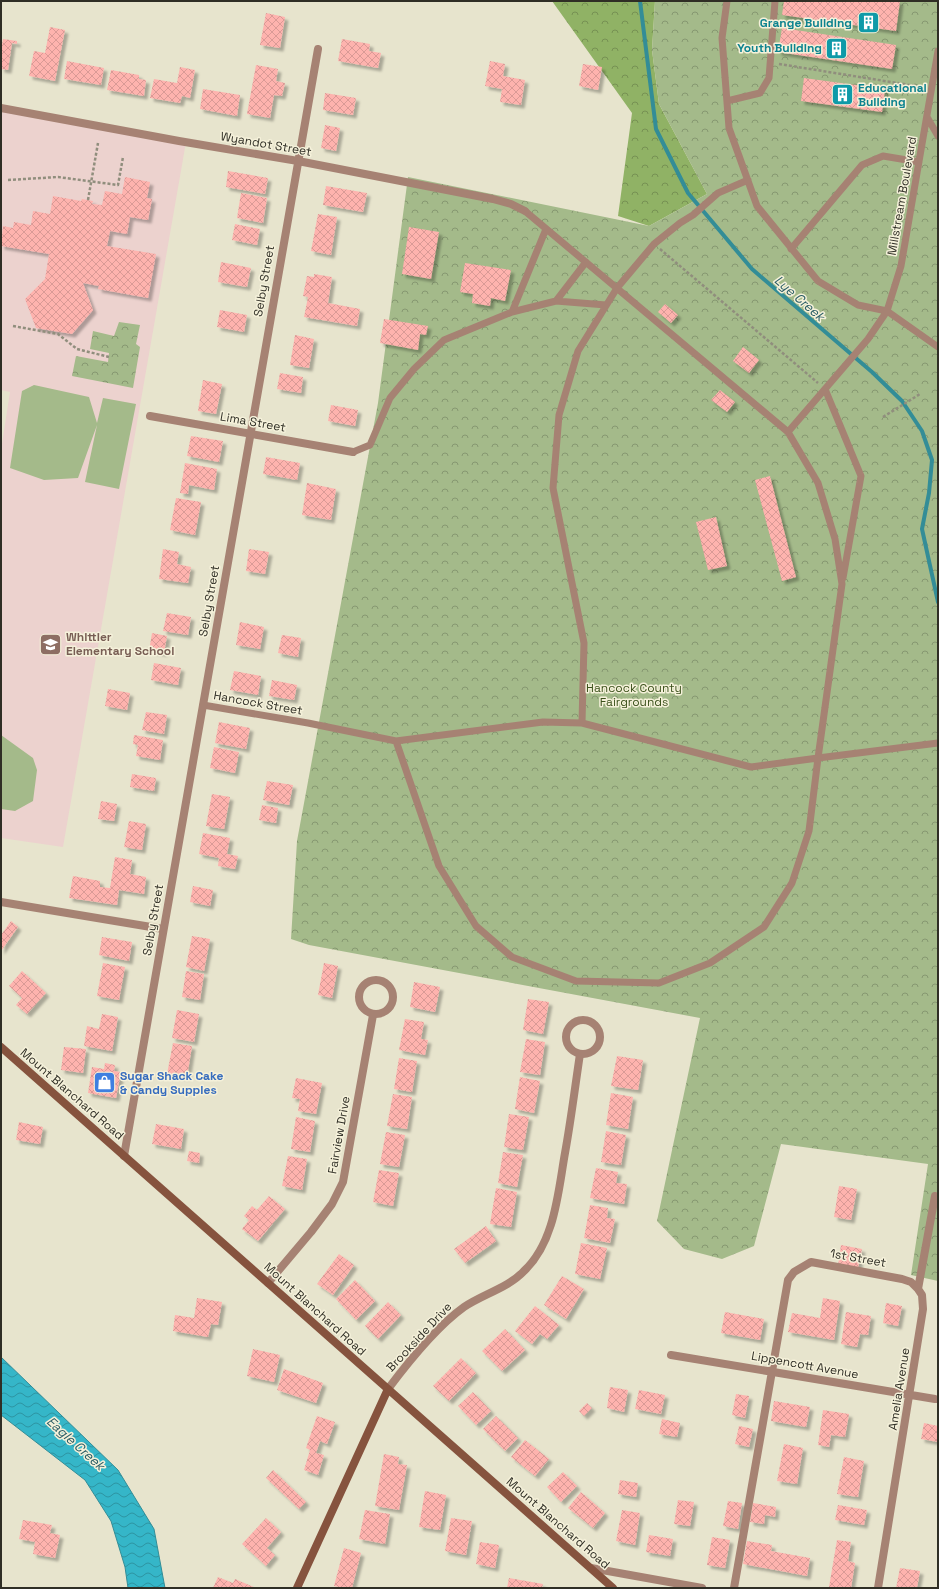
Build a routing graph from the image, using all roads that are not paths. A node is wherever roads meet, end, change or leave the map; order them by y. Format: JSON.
{"nodes":[{"id":1,"x":727,"y":1,"type":"edge"},
{"id":2,"x":775,"y":1,"type":"edge"},
{"id":3,"x":318,"y":50,"type":"dead end"},
{"id":4,"x":938,"y":50,"type":"edge"},
{"id":5,"x":727,"y":101,"type":"junction"},
{"id":6,"x":1,"y":108,"type":"edge"},
{"id":7,"x":927,"y":116,"type":"junction"},
{"id":8,"x":938,"y":136,"type":"edge"},
{"id":9,"x":298,"y":161,"type":"junction"},
{"id":10,"x":919,"y":162,"type":"junction"},
{"id":11,"x":748,"y":180,"type":"junction"},
{"id":12,"x":525,"y":211,"type":"joint"},
{"id":13,"x":546,"y":228,"type":"junction"},
{"id":14,"x":791,"y":249,"type":"junction"},
{"id":15,"x":586,"y":262,"type":"junction"},
{"id":16,"x":617,"y":288,"type":"junction"},
{"id":17,"x":556,"y":301,"type":"junction"},
{"id":18,"x":606,"y":305,"type":"junction"},
{"id":19,"x":887,"y":310,"type":"junction"},
{"id":20,"x":512,"y":312,"type":"junction"},
{"id":21,"x":938,"y":347,"type":"edge"},
{"id":22,"x":825,"y":389,"type":"junction"},
{"id":23,"x":150,"y":416,"type":"dead end"},
{"id":24,"x":788,"y":432,"type":"junction"},
{"id":25,"x":250,"y":433,"type":"junction"},
{"id":26,"x":353,"y":452,"type":"joint"},
{"id":27,"x":842,"y":584,"type":"junction"},
{"id":28,"x":203,"y":705,"type":"junction"},
{"id":29,"x":582,"y":723,"type":"junction"},
{"id":30,"x":396,"y":741,"type":"junction"},
{"id":31,"x":938,"y":743,"type":"edge"},
{"id":32,"x":818,"y":758,"type":"junction"},
{"id":33,"x":1,"y":902,"type":"edge"},
{"id":34,"x":163,"y":930,"type":"junction"},
{"id":35,"x":373,"y":1014,"type":"junction"},
{"id":36,"x":1,"y":1047,"type":"edge"},
{"id":37,"x":580,"y":1054,"type":"junction"},
{"id":38,"x":124,"y":1156,"type":"junction"},
{"id":39,"x":935,"y":1196,"type":"dead end"},
{"id":40,"x":268,"y":1283,"type":"junction"},
{"id":41,"x":918,"y":1289,"type":"junction"},
{"id":42,"x":671,"y":1355,"type":"dead end"},
{"id":43,"x":772,"y":1371,"type":"junction"},
{"id":44,"x":388,"y":1389,"type":"junction"},
{"id":45,"x":910,"y":1394,"type":"junction"},
{"id":46,"x":935,"y":1399,"type":"dead end"},
{"id":47,"x":591,"y":1568,"type":"junction"},
{"id":48,"x":297,"y":1588,"type":"edge"},
{"id":49,"x":613,"y":1588,"type":"edge"},
{"id":50,"x":702,"y":1588,"type":"edge"},
{"id":51,"x":734,"y":1588,"type":"edge"},
{"id":52,"x":878,"y":1588,"type":"edge"}],
"edges":[{"from":1,"to":5,"type":"lane"},
{"from":2,"to":5,"type":"lane"},
{"from":3,"to":9,"type":"street","name":"Selby Street"},
{"from":4,"to":7,"type":"lane","name":"Millstream Boulevard"},
{"from":5,"to":11,"type":"lane"},
{"from":6,"to":9,"type":"street","name":"Wyandot Street"},
{"from":7,"to":8,"type":"lane"},
{"from":7,"to":10,"type":"lane","name":"Millstream Boulevard"},
{"from":9,"to":12,"type":"street","name":"Wyandot Street"},
{"from":9,"to":25,"type":"street","name":"Selby Street"},
{"from":10,"to":14,"type":"lane"},
{"from":10,"to":19,"type":"lane","name":"Millstream Boulevard"},
{"from":11,"to":14,"type":"lane"},
{"from":11,"to":16,"type":"lane"},
{"from":12,"to":13,"type":"lane"},
{"from":13,"to":15,"type":"lane"},
{"from":13,"to":20,"type":"lane"},
{"from":14,"to":19,"type":"lane"},
{"from":15,"to":16,"type":"lane"},
{"from":15,"to":17,"type":"lane"},
{"from":16,"to":18,"type":"lane"},
{"from":16,"to":24,"type":"lane"},
{"from":17,"to":18,"type":"lane"},
{"from":17,"to":20,"type":"lane"},
{"from":18,"to":29,"type":"lane"},
{"from":19,"to":21,"type":"lane"},
{"from":19,"to":22,"type":"lane","name":"Millstream Boulevard"},
{"from":20,"to":26,"type":"lane"},
{"from":22,"to":24,"type":"lane","name":"Millstream Boulevard"},
{"from":22,"to":27,"type":"lane"},
{"from":23,"to":25,"type":"street","name":"Lima Street"},
{"from":24,"to":27,"type":"lane"},
{"from":25,"to":26,"type":"street","name":"Lima Street"},
{"from":25,"to":28,"type":"street","name":"Selby Street"},
{"from":27,"to":32,"type":"lane"},
{"from":28,"to":30,"type":"lane","name":"Hancock Street"},
{"from":28,"to":34,"type":"street","name":"Selby Street"},
{"from":29,"to":30,"type":"lane","name":"Hancock Street"},
{"from":29,"to":32,"type":"lane","name":"Hancock Street"},
{"from":30,"to":32,"type":"lane"},
{"from":31,"to":32,"type":"lane","name":"Hancock Street"},
{"from":33,"to":34,"type":"street"},
{"from":34,"to":38,"type":"street","name":"Selby Street"},
{"from":35,"to":35,"type":"street"},
{"from":35,"to":40,"type":"street","name":"Fairview Drive"},
{"from":36,"to":38,"type":"main road","name":"Mount Blanchard Road"},
{"from":37,"to":37,"type":"street"},
{"from":37,"to":44,"type":"street","name":"Brookside Drive"},
{"from":38,"to":40,"type":"main road","name":"Mount Blanchard Road"},
{"from":39,"to":41,"type":"street","name":"Amelia Avenue"},
{"from":40,"to":44,"type":"main road","name":"Mount Blanchard Road"},
{"from":41,"to":43,"type":"street","name":"1st Street"},
{"from":41,"to":45,"type":"street","name":"Amelia Avenue"},
{"from":42,"to":43,"type":"street","name":"Lippencott Avenue"},
{"from":43,"to":45,"type":"street","name":"Lippencott Avenue"},
{"from":43,"to":51,"type":"street"},
{"from":44,"to":47,"type":"main road","name":"Mount Blanchard Road"},
{"from":44,"to":48,"type":"main road","name":"Brookside Drive"},
{"from":45,"to":46,"type":"street","name":"Lippencott Avenue"},
{"from":45,"to":52,"type":"street","name":"Amelia Avenue"},
{"from":47,"to":49,"type":"main road","name":"Mount Blanchard Road"},
{"from":47,"to":50,"type":"street"}]}
